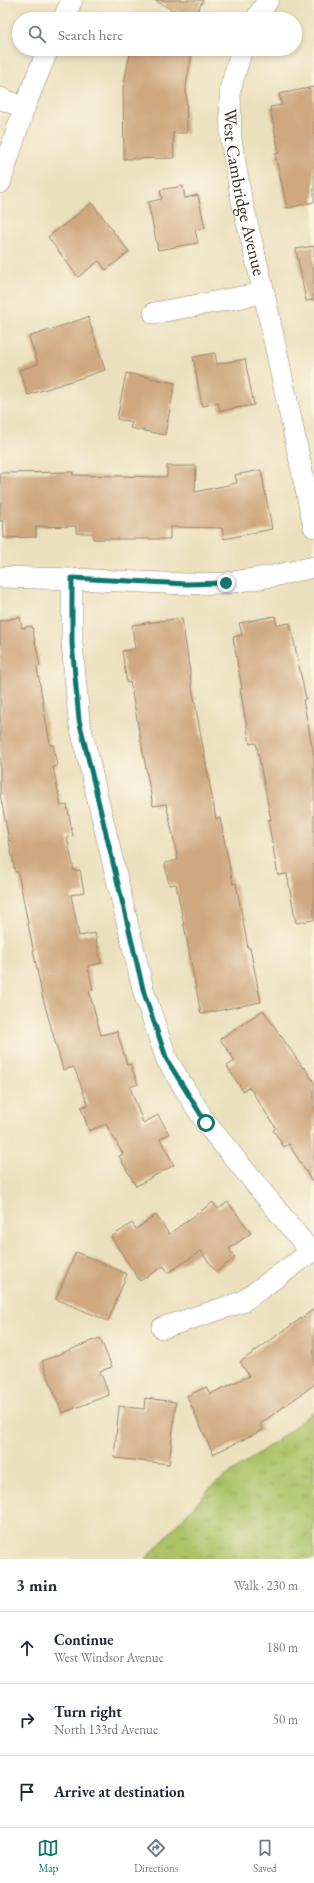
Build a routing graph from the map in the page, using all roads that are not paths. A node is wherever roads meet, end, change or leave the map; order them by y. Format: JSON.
{"nodes":[{"id":1,"x":72,"y":0,"type":"edge"},
{"id":2,"x":268,"y":0,"type":"edge"},
{"id":3,"x":66,"y":12,"type":"edge"},
{"id":4,"x":260,"y":12,"type":"edge"},
{"id":5,"x":45,"y":56,"type":"edge"},
{"id":6,"x":240,"y":56,"type":"edge"},
{"id":7,"x":0,"y":98,"type":"edge"},
{"id":8,"x":24,"y":108,"type":"junction"},
{"id":9,"x":0,"y":183,"type":"edge"},
{"id":10,"x":264,"y":293,"type":"junction"},
{"id":11,"x":154,"y":313,"type":"dead end"},
{"id":12,"x":314,"y":527,"type":"edge"},
{"id":13,"x":314,"y":567,"type":"edge"},
{"id":14,"x":0,"y":578,"type":"edge"},
{"id":15,"x":72,"y":578,"type":"junction"},
{"id":16,"x":312,"y":1251,"type":"edge"},
{"id":17,"x":162,"y":1328,"type":"dead end"}],
"edges":[{"from":1,"to":3,"type":"street"},
{"from":2,"to":4,"type":"street"},
{"from":5,"to":8,"type":"street"},
{"from":6,"to":10,"type":"street","name":"West Cambridge Avenue"},
{"from":7,"to":8,"type":"street"},
{"from":8,"to":9,"type":"street"},
{"from":10,"to":11,"type":"street","name":"West Cambridge Avenue"},
{"from":10,"to":12,"type":"street","name":"West Cambridge Avenue"},
{"from":13,"to":15,"type":"street"},
{"from":14,"to":15,"type":"street"},
{"from":15,"to":16,"type":"street"},
{"from":16,"to":17,"type":"street"}]}
